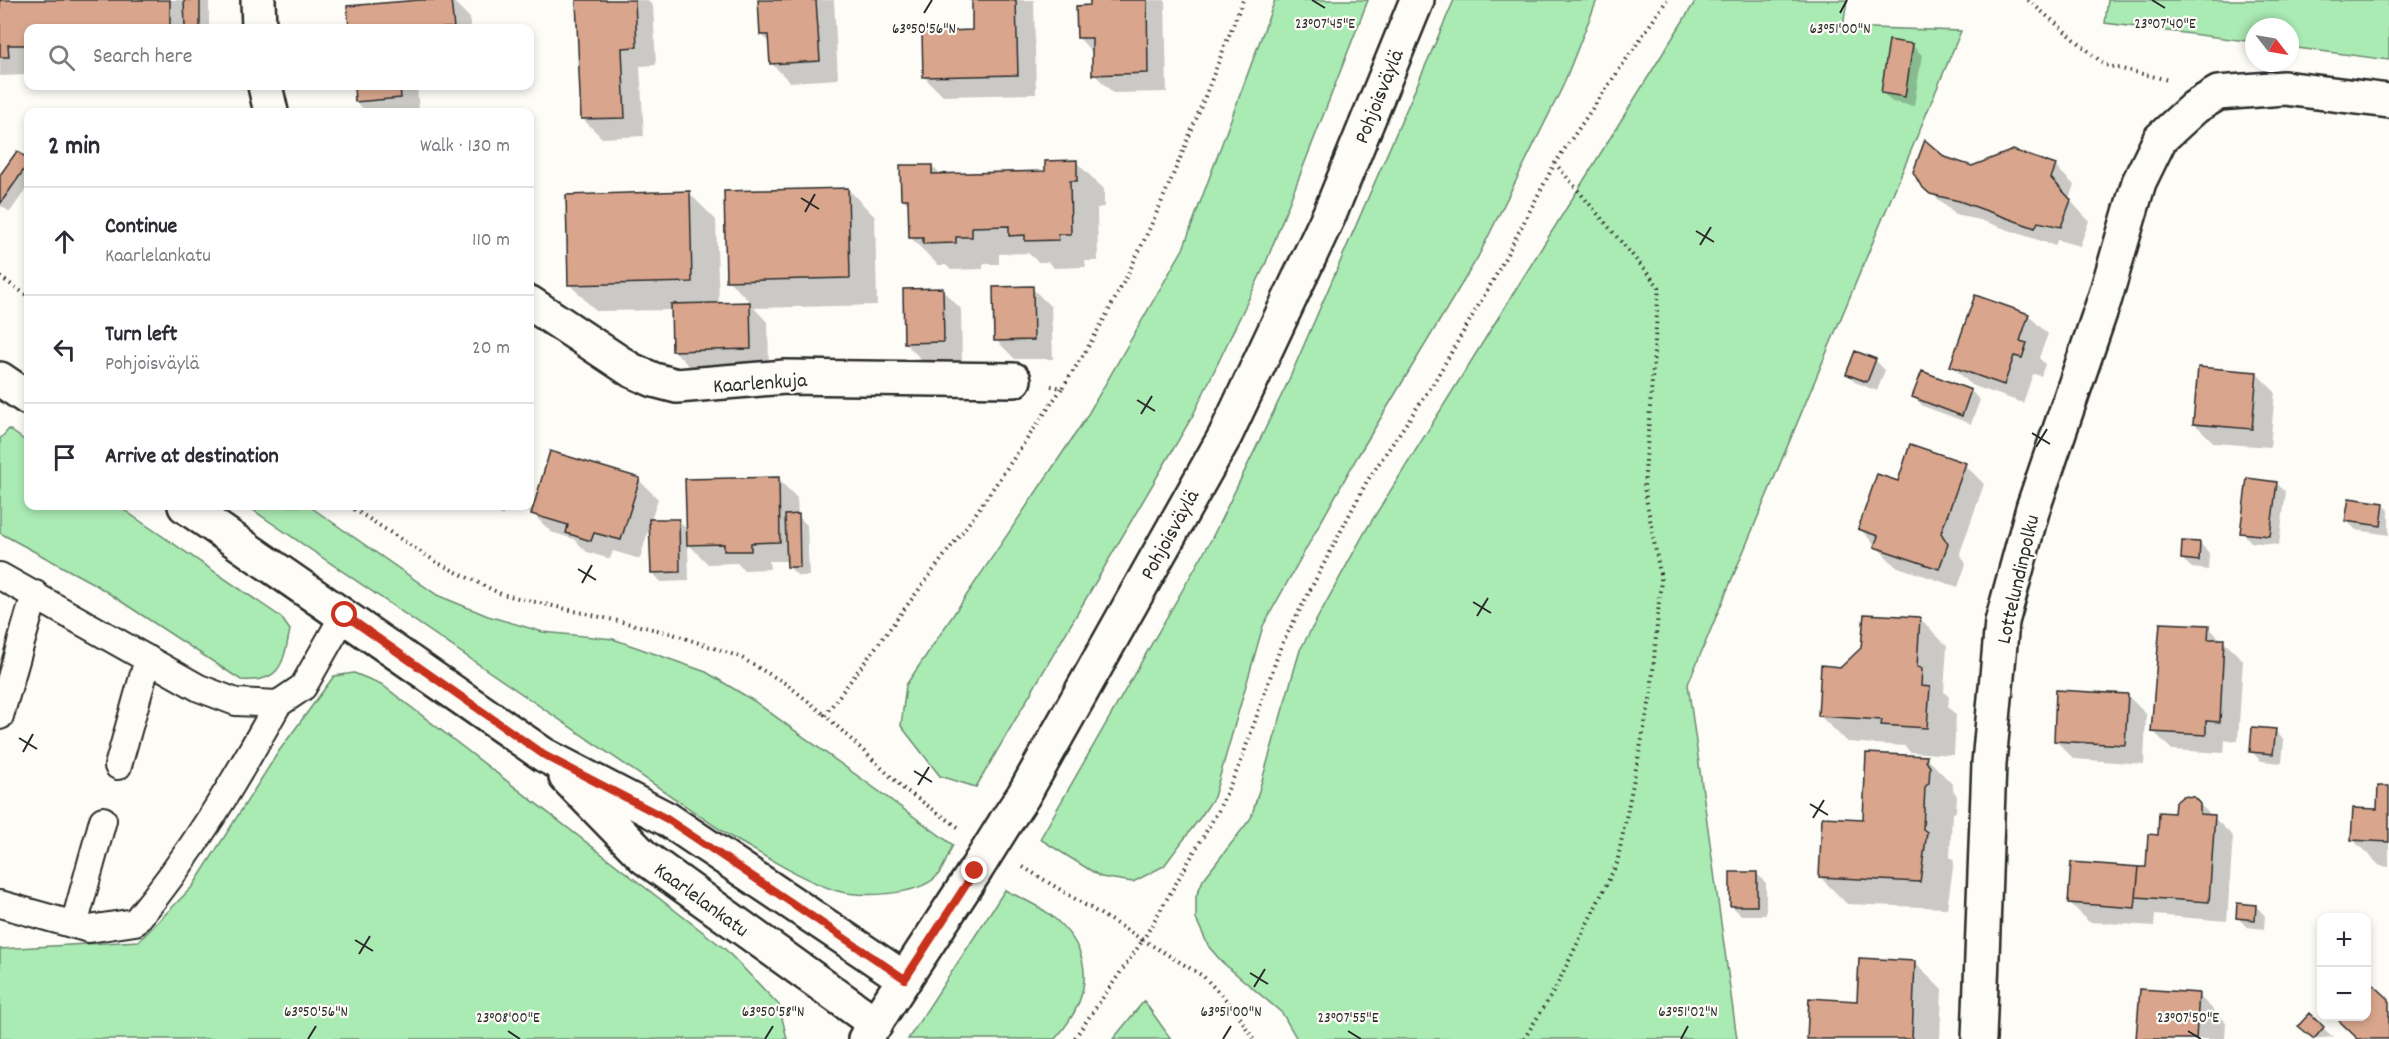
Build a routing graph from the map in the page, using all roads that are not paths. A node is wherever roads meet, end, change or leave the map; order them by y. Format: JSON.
{"nodes":[{"id":1,"x":258,"y":0,"type":"edge"},
{"id":2,"x":1417,"y":0,"type":"edge"},
{"id":3,"x":259,"y":24,"type":"edge"},
{"id":4,"x":266,"y":90,"type":"edge"},
{"id":5,"x":2389,"y":101,"type":"edge"},
{"id":6,"x":270,"y":108,"type":"edge"},
{"id":7,"x":534,"y":306,"type":"edge"},
{"id":8,"x":0,"y":379,"type":"edge"},
{"id":9,"x":1014,"y":380,"type":"road end"},
{"id":10,"x":24,"y":395,"type":"edge"},
{"id":11,"x":191,"y":510,"type":"edge"},
{"id":12,"x":0,"y":576,"type":"edge"},
{"id":13,"x":35,"y":594,"type":"junction"},
{"id":14,"x":345,"y":615,"type":"junction"},
{"id":15,"x":148,"y":659,"type":"junction"},
{"id":16,"x":278,"y":704,"type":"junction"},
{"id":17,"x":0,"y":716,"type":"edge"},
{"id":18,"x":544,"y":755,"type":"junction"},
{"id":19,"x":118,"y":766,"type":"dead end"},
{"id":20,"x":103,"y":820,"type":"dead end"},
{"id":21,"x":0,"y":904,"type":"edge"},
{"id":22,"x":74,"y":925,"type":"junction"},
{"id":23,"x":905,"y":979,"type":"junction"},
{"id":24,"x":870,"y":1031,"type":"edge"},
{"id":25,"x":1979,"y":1039,"type":"edge"}],
"edges":[{"from":1,"to":3,"type":"main road"},
{"from":2,"to":23,"type":"main road","name":"Pohjoisväylä","bridge":true},
{"from":4,"to":6,"type":"main road"},
{"from":5,"to":25,"type":"main road","name":"Lottelundinpolku"},
{"from":7,"to":9,"type":"main road","name":"Kaarlenkuja"},
{"from":8,"to":10,"type":"main road"},
{"from":11,"to":14,"type":"main road","name":"Kaarlelankatu"},
{"from":12,"to":13,"type":"lane"},
{"from":13,"to":15,"type":"lane"},
{"from":13,"to":17,"type":"lane"},
{"from":14,"to":16,"type":"lane"},
{"from":14,"to":18,"type":"main road","name":"Kaarlelankatu"},
{"from":15,"to":16,"type":"lane"},
{"from":15,"to":19,"type":"lane"},
{"from":16,"to":22,"type":"lane"},
{"from":18,"to":23,"type":"main road","name":"Kaarlelankatu"},
{"from":18,"to":24,"type":"main road","name":"Kaarlelankatu"},
{"from":20,"to":22,"type":"lane"},
{"from":21,"to":22,"type":"lane"},
{"from":23,"to":24,"type":"main road","name":"Pohjoisväylä"}]}
